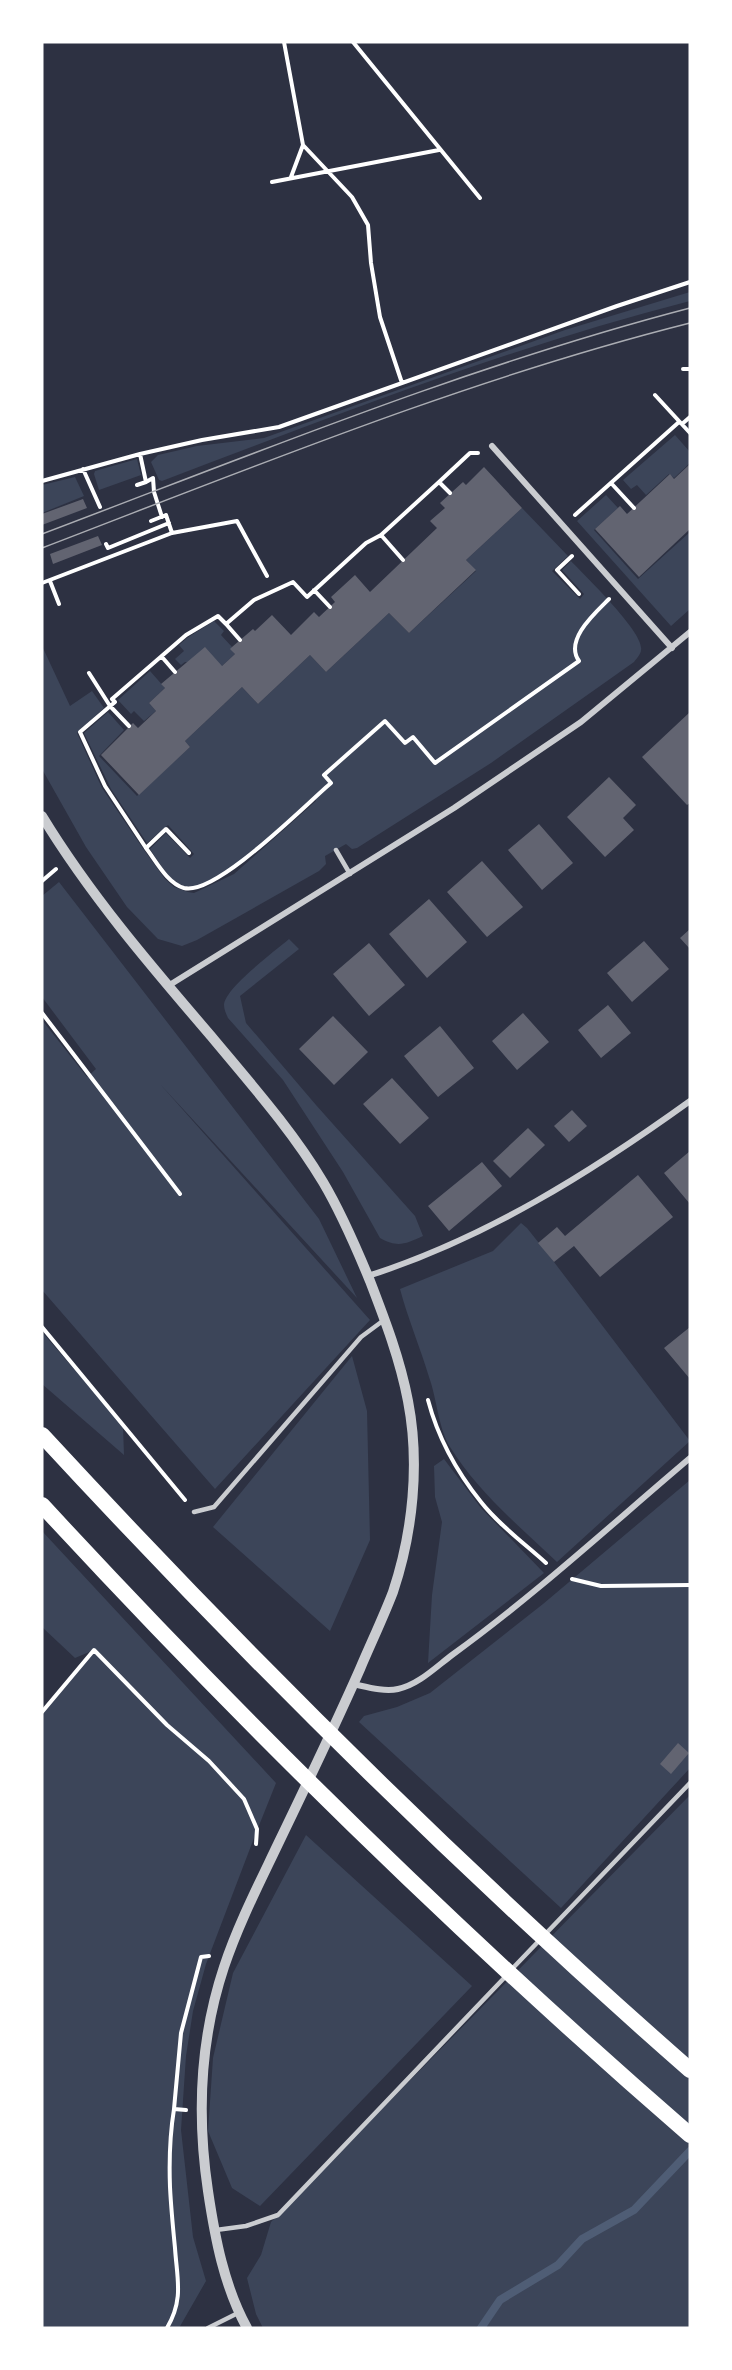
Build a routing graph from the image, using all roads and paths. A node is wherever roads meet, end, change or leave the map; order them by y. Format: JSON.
{"nodes":[{"id":1,"x":284,"y":42,"type":"edge"},
{"id":2,"x":352,"y":42,"type":"edge"},
{"id":3,"x":303,"y":145,"type":"junction"},
{"id":4,"x":439,"y":150,"type":"junction"},
{"id":5,"x":329,"y":172,"type":"junction"},
{"id":6,"x":291,"y":177,"type":"junction"},
{"id":7,"x":272,"y":182,"type":"dead end"},
{"id":8,"x":480,"y":198,"type":"dead end"},
{"id":9,"x":690,"y":282,"type":"edge"},
{"id":10,"x":683,"y":369,"type":"dead end"},
{"id":11,"x":690,"y":369,"type":"edge"},
{"id":12,"x":402,"y":383,"type":"junction"},
{"id":13,"x":655,"y":395,"type":"dead end"},
{"id":14,"x":690,"y":417,"type":"edge"},
{"id":15,"x":681,"y":423,"type":"junction"},
{"id":16,"x":690,"y":433,"type":"edge"},
{"id":17,"x":492,"y":446,"type":"dead end"},
{"id":18,"x":140,"y":454,"type":"junction"},
{"id":19,"x":483,"y":454,"type":"dead end"},
{"id":20,"x":83,"y":469,"type":"junction"},
{"id":21,"x":42,"y":481,"type":"edge"},
{"id":22,"x":146,"y":482,"type":"junction"},
{"id":23,"x":439,"y":482,"type":"junction"},
{"id":24,"x":611,"y":483,"type":"junction"},
{"id":25,"x":137,"y":485,"type":"dead end"},
{"id":26,"x":450,"y":494,"type":"dead end"},
{"id":27,"x":100,"y":507,"type":"dead end"},
{"id":28,"x":634,"y":508,"type":"dead end"},
{"id":29,"x":162,"y":517,"type":"junction"},
{"id":30,"x":151,"y":521,"type":"dead end"},
{"id":31,"x":169,"y":523,"type":"junction"},
{"id":32,"x":564,"y":525,"type":"junction"},
{"id":33,"x":172,"y":533,"type":"junction"},
{"id":34,"x":381,"y":535,"type":"junction"},
{"id":35,"x":106,"y":544,"type":"dead end"},
{"id":36,"x":574,"y":555,"type":"dead end"},
{"id":37,"x":403,"y":560,"type":"dead end"},
{"id":38,"x":267,"y":576,"type":"dead end"},
{"id":39,"x":50,"y":581,"type":"junction"},
{"id":40,"x":42,"y":583,"type":"edge"},
{"id":41,"x":314,"y":590,"type":"junction"},
{"id":42,"x":579,"y":594,"type":"dead end"},
{"id":43,"x":611,"y":598,"type":"dead end"},
{"id":44,"x":58,"y":604,"type":"dead end"},
{"id":45,"x":330,"y":607,"type":"dead end"},
{"id":46,"x":226,"y":624,"type":"junction"},
{"id":47,"x":690,"y":632,"type":"edge"},
{"id":48,"x":240,"y":640,"type":"dead end"},
{"id":49,"x":672,"y":648,"type":"junction"},
{"id":50,"x":162,"y":657,"type":"junction"},
{"id":51,"x":175,"y":672,"type":"dead end"},
{"id":52,"x":89,"y":673,"type":"dead end"},
{"id":53,"x":110,"y":706,"type":"junction"},
{"id":54,"x":129,"y":726,"type":"dead end"},
{"id":55,"x":42,"y":816,"type":"edge"},
{"id":56,"x":146,"y":848,"type":"junction"},
{"id":57,"x":336,"y":850,"type":"dead end"},
{"id":58,"x":189,"y":853,"type":"dead end"},
{"id":59,"x":350,"y":874,"type":"junction"},
{"id":60,"x":168,"y":986,"type":"junction"},
{"id":61,"x":42,"y":1013,"type":"edge"},
{"id":62,"x":690,"y":1101,"type":"edge"},
{"id":63,"x":180,"y":1194,"type":"dead end"},
{"id":64,"x":368,"y":1276,"type":"junction"},
{"id":65,"x":385,"y":1320,"type":"junction"},
{"id":66,"x":42,"y":1327,"type":"edge"},
{"id":67,"x":428,"y":1396,"type":"dead end"},
{"id":68,"x":42,"y":1435,"type":"edge"},
{"id":69,"x":690,"y":1458,"type":"edge"},
{"id":70,"x":42,"y":1505,"type":"edge"},
{"id":71,"x":194,"y":1512,"type":"joint"},
{"id":72,"x":556,"y":1573,"type":"junction"},
{"id":73,"x":580,"y":1583,"type":"dead end"},
{"id":74,"x":690,"y":1585,"type":"edge"},
{"id":75,"x":353,"y":1684,"type":"junction"},
{"id":76,"x":42,"y":1712,"type":"edge"},
{"id":77,"x":690,"y":1784,"type":"edge"},
{"id":78,"x":264,"y":1873,"type":"junction"},
{"id":79,"x":690,"y":2070,"type":"edge"},
{"id":80,"x":174,"y":2109,"type":"dead end"},
{"id":81,"x":690,"y":2135,"type":"edge"},
{"id":82,"x":214,"y":2230,"type":"junction"},
{"id":83,"x":238,"y":2313,"type":"junction"},
{"id":84,"x":167,"y":2328,"type":"edge"},
{"id":85,"x":208,"y":2328,"type":"edge"},
{"id":86,"x":247,"y":2328,"type":"edge"}],
"edges":[{"from":1,"to":3,"type":"path"},
{"from":2,"to":4,"type":"path"},
{"from":3,"to":5,"type":"path"},
{"from":3,"to":6,"type":"path"},
{"from":4,"to":5,"type":"path"},
{"from":4,"to":8,"type":"path"},
{"from":5,"to":6,"type":"path"},
{"from":5,"to":12,"type":"path"},
{"from":6,"to":7,"type":"path"},
{"from":9,"to":12,"type":"path"},
{"from":10,"to":11,"type":"path"},
{"from":12,"to":18,"type":"path"},
{"from":13,"to":15,"type":"path"},
{"from":14,"to":15,"type":"path"},
{"from":15,"to":16,"type":"path"},
{"from":15,"to":24,"type":"path"},
{"from":17,"to":32,"type":"street"},
{"from":18,"to":20,"type":"path"},
{"from":18,"to":22,"type":"path"},
{"from":19,"to":23,"type":"path"},
{"from":20,"to":21,"type":"path"},
{"from":20,"to":27,"type":"path"},
{"from":22,"to":25,"type":"path"},
{"from":22,"to":29,"type":"path"},
{"from":23,"to":26,"type":"path"},
{"from":23,"to":34,"type":"path"},
{"from":24,"to":28,"type":"path"},
{"from":24,"to":32,"type":"path"},
{"from":29,"to":30,"type":"path"},
{"from":29,"to":31,"type":"path"},
{"from":31,"to":33,"type":"path"},
{"from":31,"to":35,"type":"path"},
{"from":32,"to":49,"type":"street"},
{"from":33,"to":38,"type":"path"},
{"from":33,"to":39,"type":"path"},
{"from":34,"to":37,"type":"path"},
{"from":34,"to":41,"type":"path"},
{"from":36,"to":42,"type":"path"},
{"from":39,"to":40,"type":"path"},
{"from":39,"to":44,"type":"path"},
{"from":41,"to":45,"type":"path"},
{"from":41,"to":46,"type":"path"},
{"from":43,"to":56,"type":"path"},
{"from":46,"to":48,"type":"path"},
{"from":46,"to":50,"type":"path"},
{"from":47,"to":49,"type":"street"},
{"from":49,"to":59,"type":"street"},
{"from":50,"to":51,"type":"path"},
{"from":50,"to":53,"type":"path"},
{"from":52,"to":53,"type":"path"},
{"from":53,"to":54,"type":"path"},
{"from":53,"to":56,"type":"path"},
{"from":55,"to":60,"type":"street"},
{"from":56,"to":58,"type":"path"},
{"from":57,"to":59,"type":"lane"},
{"from":59,"to":60,"type":"street"},
{"from":60,"to":64,"type":"street"},
{"from":61,"to":63,"type":"path"},
{"from":62,"to":64,"type":"street"},
{"from":64,"to":65,"type":"street"},
{"from":65,"to":71,"type":"lane"},
{"from":65,"to":75,"type":"street"},
{"from":66,"to":71,"type":"path"},
{"from":67,"to":72,"type":"path"},
{"from":68,"to":79,"type":"highway"},
{"from":69,"to":72,"type":"street"},
{"from":70,"to":81,"type":"highway"},
{"from":72,"to":75,"type":"street"},
{"from":73,"to":74,"type":"path"},
{"from":75,"to":78,"type":"street"},
{"from":76,"to":78,"type":"path"},
{"from":77,"to":82,"type":"lane"},
{"from":78,"to":82,"type":"street"},
{"from":80,"to":84,"type":"path"},
{"from":82,"to":83,"type":"street"},
{"from":83,"to":85,"type":"lane"},
{"from":83,"to":86,"type":"street"}]}
